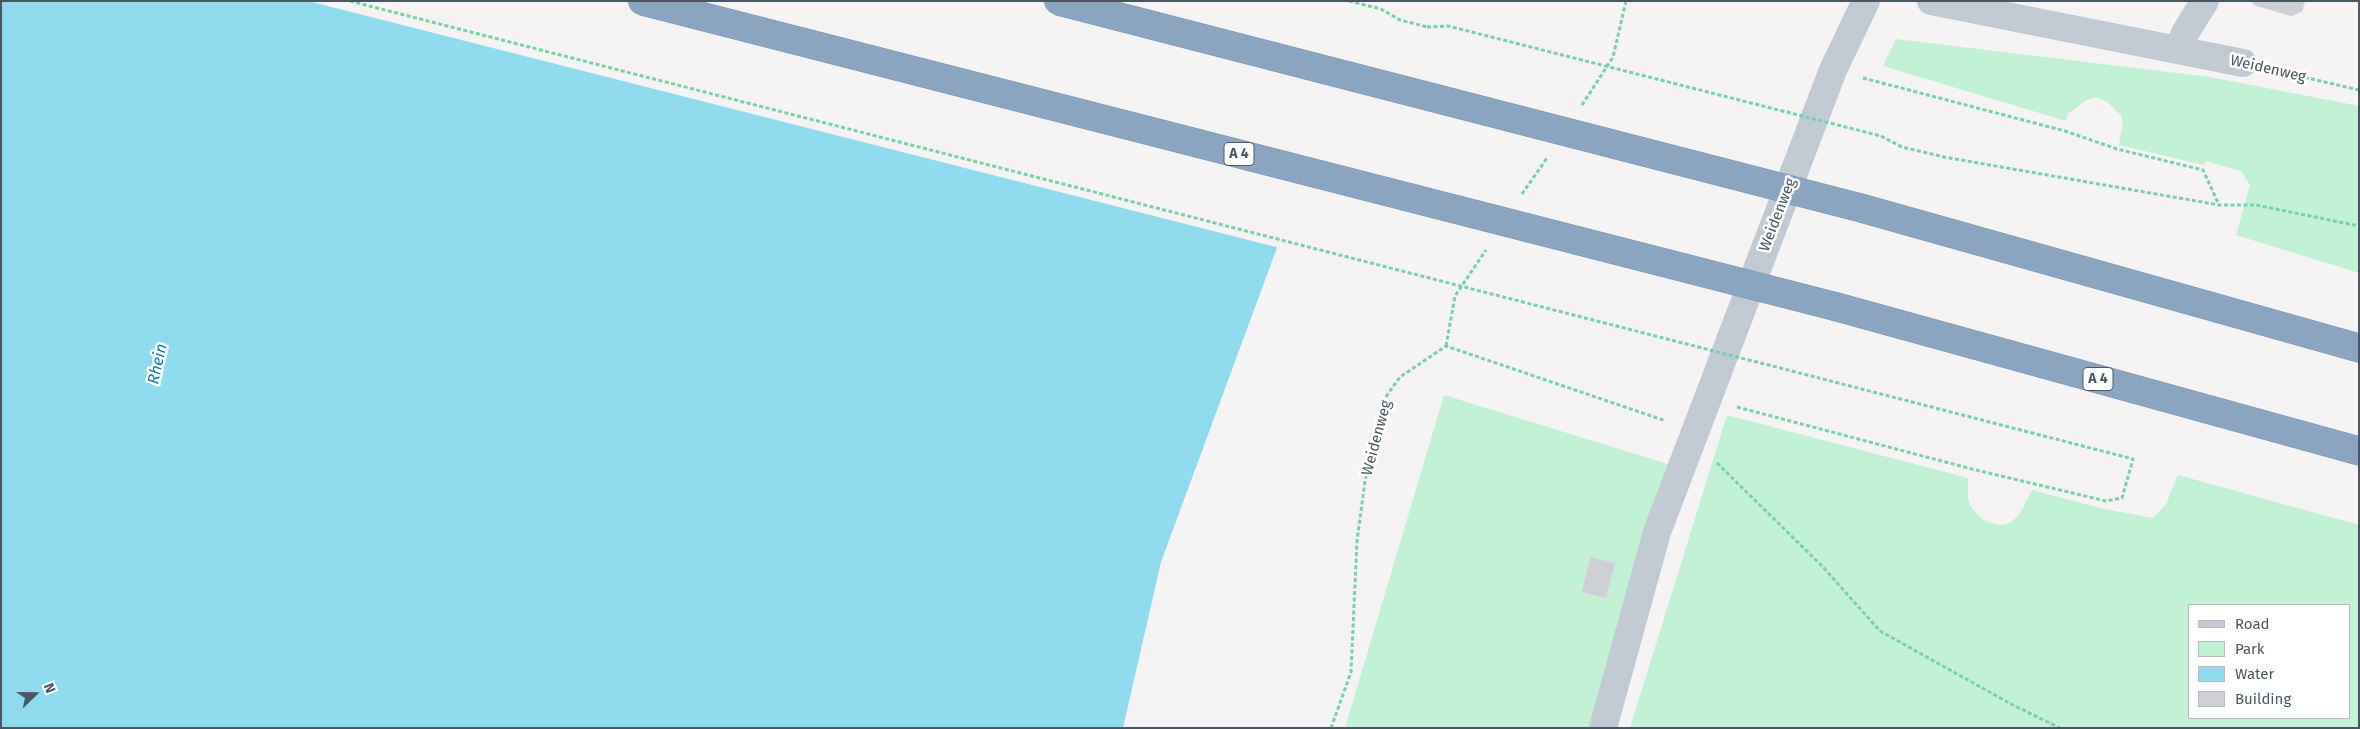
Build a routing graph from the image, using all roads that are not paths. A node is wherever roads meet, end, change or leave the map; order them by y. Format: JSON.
{"nodes":[{"id":1,"x":642,"y":1,"type":"edge"},
{"id":2,"x":1058,"y":1,"type":"edge"},
{"id":3,"x":1866,"y":1,"type":"edge"},
{"id":4,"x":1931,"y":1,"type":"edge"},
{"id":5,"x":2205,"y":1,"type":"edge"},
{"id":6,"x":2178,"y":49,"type":"junction"},
{"id":7,"x":2243,"y":63,"type":"road end"},
{"id":8,"x":2359,"y":348,"type":"edge"},
{"id":9,"x":2359,"y":451,"type":"edge"},
{"id":10,"x":1603,"y":728,"type":"edge"}],
"edges":[{"from":1,"to":9,"type":"highway","number":"A 4","bridge":true},
{"from":2,"to":8,"type":"highway","bridge":true},
{"from":3,"to":10,"type":"street","name":"Weidenweg"},
{"from":4,"to":6,"type":"street","name":"Weidenweg"},
{"from":5,"to":6,"type":"street"},
{"from":6,"to":7,"type":"street","name":"Weidenweg"}]}
